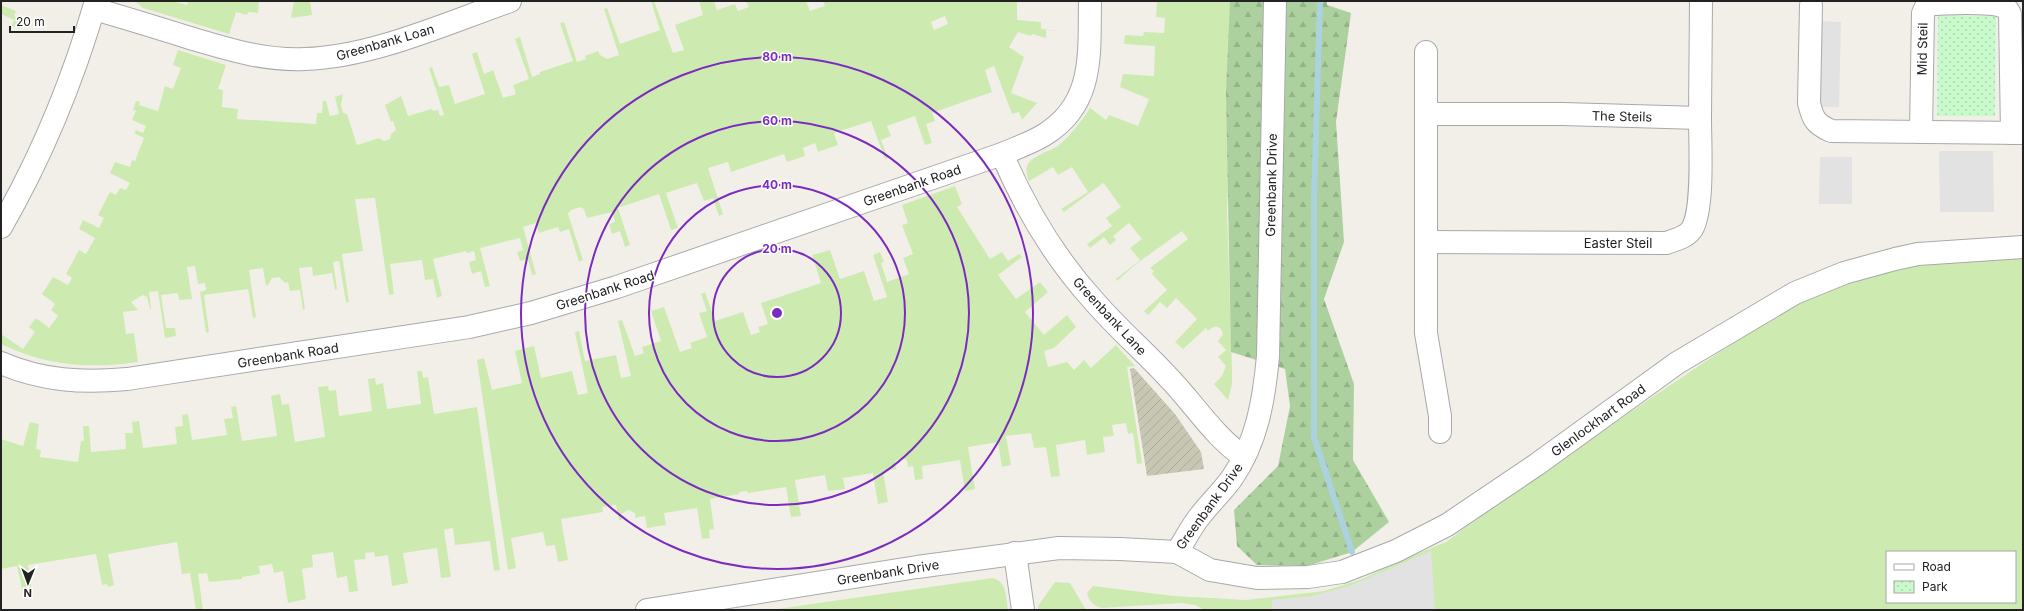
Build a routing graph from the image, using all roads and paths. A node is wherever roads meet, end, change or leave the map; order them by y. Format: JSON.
{"nodes":[{"id":1,"x":510,"y":1,"type":"edge"},
{"id":2,"x":1090,"y":1,"type":"edge"},
{"id":3,"x":1275,"y":1,"type":"edge"},
{"id":4,"x":1701,"y":1,"type":"edge"},
{"id":5,"x":95,"y":5,"type":"edge"},
{"id":6,"x":1810,"y":5,"type":"dead end"},
{"id":7,"x":1426,"y":52,"type":"dead end"},
{"id":8,"x":1426,"y":114,"type":"junction"},
{"id":9,"x":1700,"y":118,"type":"junction"},
{"id":10,"x":1921,"y":132,"type":"junction"},
{"id":11,"x":2017,"y":133,"type":"edge"},
{"id":12,"x":1002,"y":154,"type":"junction"},
{"id":13,"x":1,"y":227,"type":"edge"},
{"id":14,"x":1426,"y":242,"type":"junction"},
{"id":15,"x":2023,"y":247,"type":"edge"},
{"id":16,"x":1,"y":363,"type":"edge"},
{"id":17,"x":1440,"y":432,"type":"dead end"},
{"id":18,"x":1244,"y":457,"type":"junction"},
{"id":19,"x":1177,"y":552,"type":"junction"},
{"id":20,"x":1015,"y":553,"type":"junction"},
{"id":21,"x":647,"y":610,"type":"edge"},
{"id":22,"x":1023,"y":610,"type":"edge"}],
"edges":[{"from":1,"to":5,"type":"street","name":"Greenbank Loan"},
{"from":2,"to":12,"type":"street","name":"Greenbank Road"},
{"from":3,"to":18,"type":"street","name":"Greenbank Drive"},
{"from":4,"to":9,"type":"street"},
{"from":5,"to":13,"type":"street"},
{"from":6,"to":10,"type":"street","name":"Mid Steil"},
{"from":7,"to":8,"type":"street"},
{"from":8,"to":9,"type":"street","name":"The Steils"},
{"from":8,"to":14,"type":"street"},
{"from":9,"to":14,"type":"street","name":"Easter Steil"},
{"from":10,"to":11,"type":"street","name":"Mid Steil"},
{"from":10,"to":11,"type":"street","name":"Mid Steil"},
{"from":12,"to":16,"type":"street","name":"Greenbank Road"},
{"from":12,"to":18,"type":"street","name":"Greenbank Lane"},
{"from":14,"to":17,"type":"street"},
{"from":15,"to":19,"type":"street","name":"Glenlockhart Road"},
{"from":18,"to":19,"type":"street","name":"Greenbank Drive"},
{"from":19,"to":20,"type":"street","name":"Greenbank Drive"},
{"from":20,"to":21,"type":"street","name":"Greenbank Drive"},
{"from":20,"to":22,"type":"street"}]}
